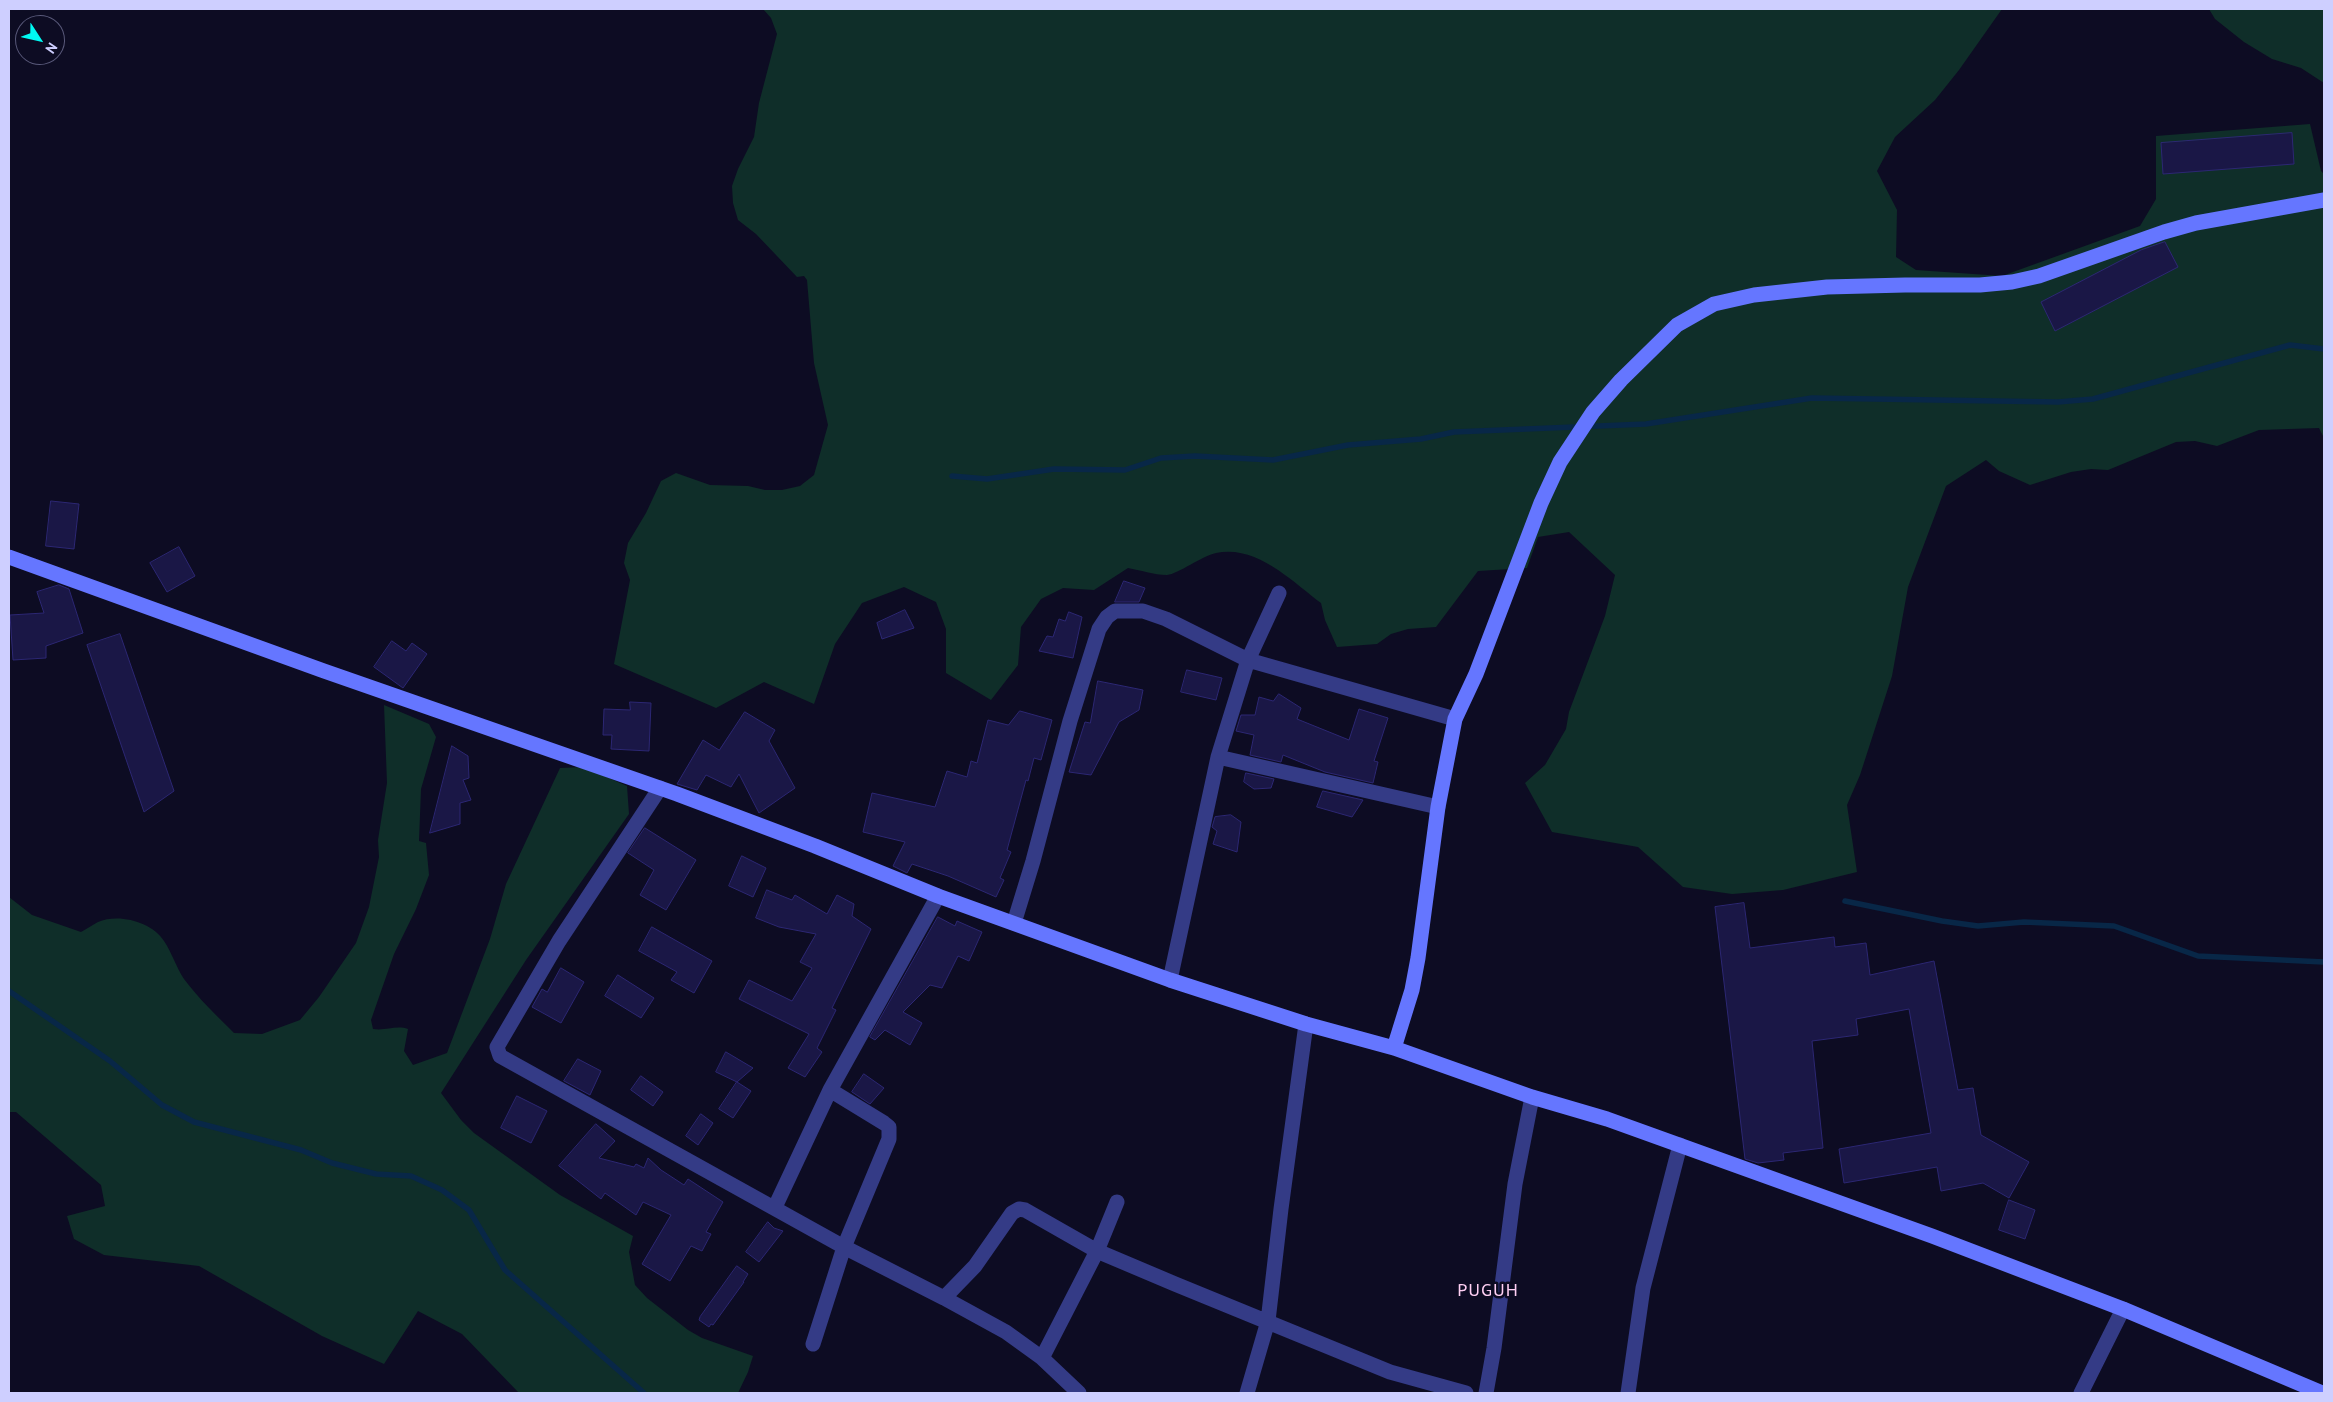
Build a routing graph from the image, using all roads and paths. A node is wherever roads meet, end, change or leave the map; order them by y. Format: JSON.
{"nodes":[{"id":1,"x":2324,"y":200,"type":"edge"},
{"id":2,"x":9,"y":556,"type":"edge"},
{"id":3,"x":1279,"y":593,"type":"dead end"},
{"id":4,"x":1248,"y":660,"type":"junction"},
{"id":5,"x":1455,"y":719,"type":"junction"},
{"id":6,"x":1218,"y":757,"type":"junction"},
{"id":7,"x":660,"y":788,"type":"junction"},
{"id":8,"x":1438,"y":807,"type":"junction"},
{"id":9,"x":938,"y":896,"type":"junction"},
{"id":10,"x":1014,"y":923,"type":"junction"},
{"id":11,"x":1170,"y":980,"type":"junction"},
{"id":12,"x":1306,"y":1024,"type":"junction"},
{"id":13,"x":1394,"y":1048,"type":"junction"},
{"id":14,"x":830,"y":1090,"type":"junction"},
{"id":15,"x":1532,"y":1097,"type":"junction"},
{"id":16,"x":1680,"y":1145,"type":"junction"},
{"id":17,"x":1117,"y":1202,"type":"dead end"},
{"id":18,"x":775,"y":1207,"type":"junction"},
{"id":19,"x":844,"y":1247,"type":"junction"},
{"id":20,"x":1098,"y":1251,"type":"junction"},
{"id":21,"x":944,"y":1298,"type":"junction"},
{"id":22,"x":2123,"y":1309,"type":"junction"},
{"id":23,"x":1268,"y":1321,"type":"junction"},
{"id":24,"x":813,"y":1344,"type":"dead end"},
{"id":25,"x":1042,"y":1358,"type":"junction"},
{"id":26,"x":1079,"y":1393,"type":"edge"},
{"id":27,"x":1247,"y":1393,"type":"edge"},
{"id":28,"x":1466,"y":1393,"type":"edge"},
{"id":29,"x":1486,"y":1393,"type":"edge"},
{"id":30,"x":1628,"y":1393,"type":"edge"},
{"id":31,"x":2081,"y":1393,"type":"edge"},
{"id":32,"x":2322,"y":1393,"type":"edge"}],
"edges":[{"from":1,"to":5,"type":"street"},
{"from":2,"to":7,"type":"street"},
{"from":3,"to":4,"type":"street"},
{"from":4,"to":5,"type":"street"},
{"from":4,"to":6,"type":"street"},
{"from":4,"to":10,"type":"street"},
{"from":5,"to":8,"type":"street"},
{"from":6,"to":8,"type":"street"},
{"from":6,"to":11,"type":"street"},
{"from":7,"to":9,"type":"street"},
{"from":7,"to":18,"type":"street"},
{"from":8,"to":13,"type":"street"},
{"from":9,"to":10,"type":"street"},
{"from":9,"to":14,"type":"street"},
{"from":10,"to":11,"type":"street"},
{"from":11,"to":12,"type":"street"},
{"from":12,"to":13,"type":"street"},
{"from":12,"to":23,"type":"street"},
{"from":13,"to":15,"type":"street"},
{"from":14,"to":18,"type":"street"},
{"from":14,"to":19,"type":"street"},
{"from":15,"to":16,"type":"street"},
{"from":15,"to":29,"type":"street"},
{"from":16,"to":22,"type":"street"},
{"from":16,"to":30,"type":"street"},
{"from":17,"to":20,"type":"street"},
{"from":18,"to":19,"type":"street"},
{"from":19,"to":21,"type":"street"},
{"from":19,"to":24,"type":"street"},
{"from":20,"to":21,"type":"street"},
{"from":20,"to":23,"type":"street"},
{"from":20,"to":25,"type":"street"},
{"from":21,"to":25,"type":"street"},
{"from":22,"to":31,"type":"street"},
{"from":22,"to":32,"type":"street"},
{"from":23,"to":27,"type":"street"},
{"from":23,"to":28,"type":"street"},
{"from":25,"to":26,"type":"street"}]}
